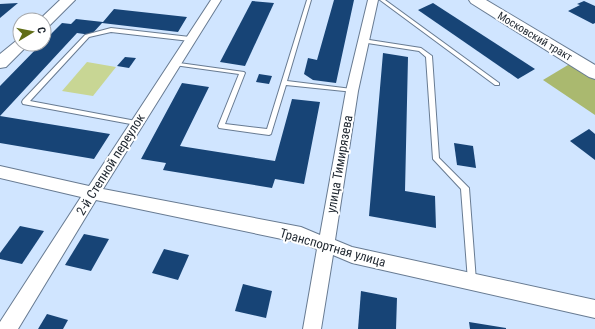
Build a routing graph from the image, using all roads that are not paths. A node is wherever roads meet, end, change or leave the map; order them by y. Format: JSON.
{"nodes":[{"id":1,"x":68,"y":0,"type":"edge"},
{"id":2,"x":216,"y":0,"type":"edge"},
{"id":3,"x":309,"y":0,"type":"edge"},
{"id":4,"x":373,"y":0,"type":"edge"},
{"id":5,"x":382,"y":0,"type":"edge"},
{"id":6,"x":476,"y":0,"type":"edge"},
{"id":7,"x":498,"y":0,"type":"edge"},
{"id":8,"x":52,"y":15,"type":"edge"},
{"id":9,"x":190,"y":39,"type":"junction"},
{"id":10,"x":363,"y":41,"type":"junction"},
{"id":11,"x":13,"y":52,"type":"edge"},
{"id":12,"x":595,"y":57,"type":"edge"},
{"id":13,"x":174,"y":63,"type":"junction"},
{"id":14,"x":0,"y":64,"type":"edge"},
{"id":15,"x":595,"y":73,"type":"edge"},
{"id":16,"x":284,"y":83,"type":"junction"},
{"id":17,"x":497,"y":84,"type":"dead end"},
{"id":18,"x":352,"y":91,"type":"junction"},
{"id":19,"x":136,"y":122,"type":"junction"},
{"id":20,"x":0,"y":172,"type":"edge"},
{"id":21,"x":92,"y":193,"type":"junction"},
{"id":22,"x":325,"y":244,"type":"junction"},
{"id":23,"x":472,"y":282,"type":"junction"},
{"id":24,"x":595,"y":309,"type":"edge"},
{"id":25,"x":7,"y":329,"type":"edge"},
{"id":26,"x":312,"y":329,"type":"edge"}],
"edges":[{"from":1,"to":8,"type":"street"},
{"from":2,"to":9,"type":"street","name":"2-й Степной переулок"},
{"from":3,"to":16,"type":"lane"},
{"from":4,"to":10,"type":"street","name":"улица Тимирязева"},
{"from":5,"to":17,"type":"lane"},
{"from":6,"to":15,"type":"main road","name":"Московский тракт"},
{"from":7,"to":12,"type":"main road","name":"Московский тракт"},
{"from":9,"to":13,"type":"street","name":"2-й Степной переулок"},
{"from":9,"to":19,"type":"lane"},
{"from":10,"to":18,"type":"street","name":"улица Тимирязева"},
{"from":10,"to":23,"type":"lane"},
{"from":11,"to":14,"type":"street"},
{"from":13,"to":16,"type":"lane"},
{"from":13,"to":19,"type":"street","name":"2-й Степной переулок"},
{"from":16,"to":18,"type":"lane"},
{"from":18,"to":22,"type":"street","name":"улица Тимирязева"},
{"from":19,"to":21,"type":"street","name":"2-й Степной переулок"},
{"from":20,"to":21,"type":"street","name":"Транспортная улица"},
{"from":21,"to":22,"type":"street","name":"Транспортная улица"},
{"from":21,"to":25,"type":"street","name":"2-й Степной переулок"},
{"from":22,"to":23,"type":"street","name":"Транспортная улица"},
{"from":22,"to":26,"type":"street","name":"улица Тимирязева"},
{"from":23,"to":24,"type":"street","name":"Транспортная улица"}]}
